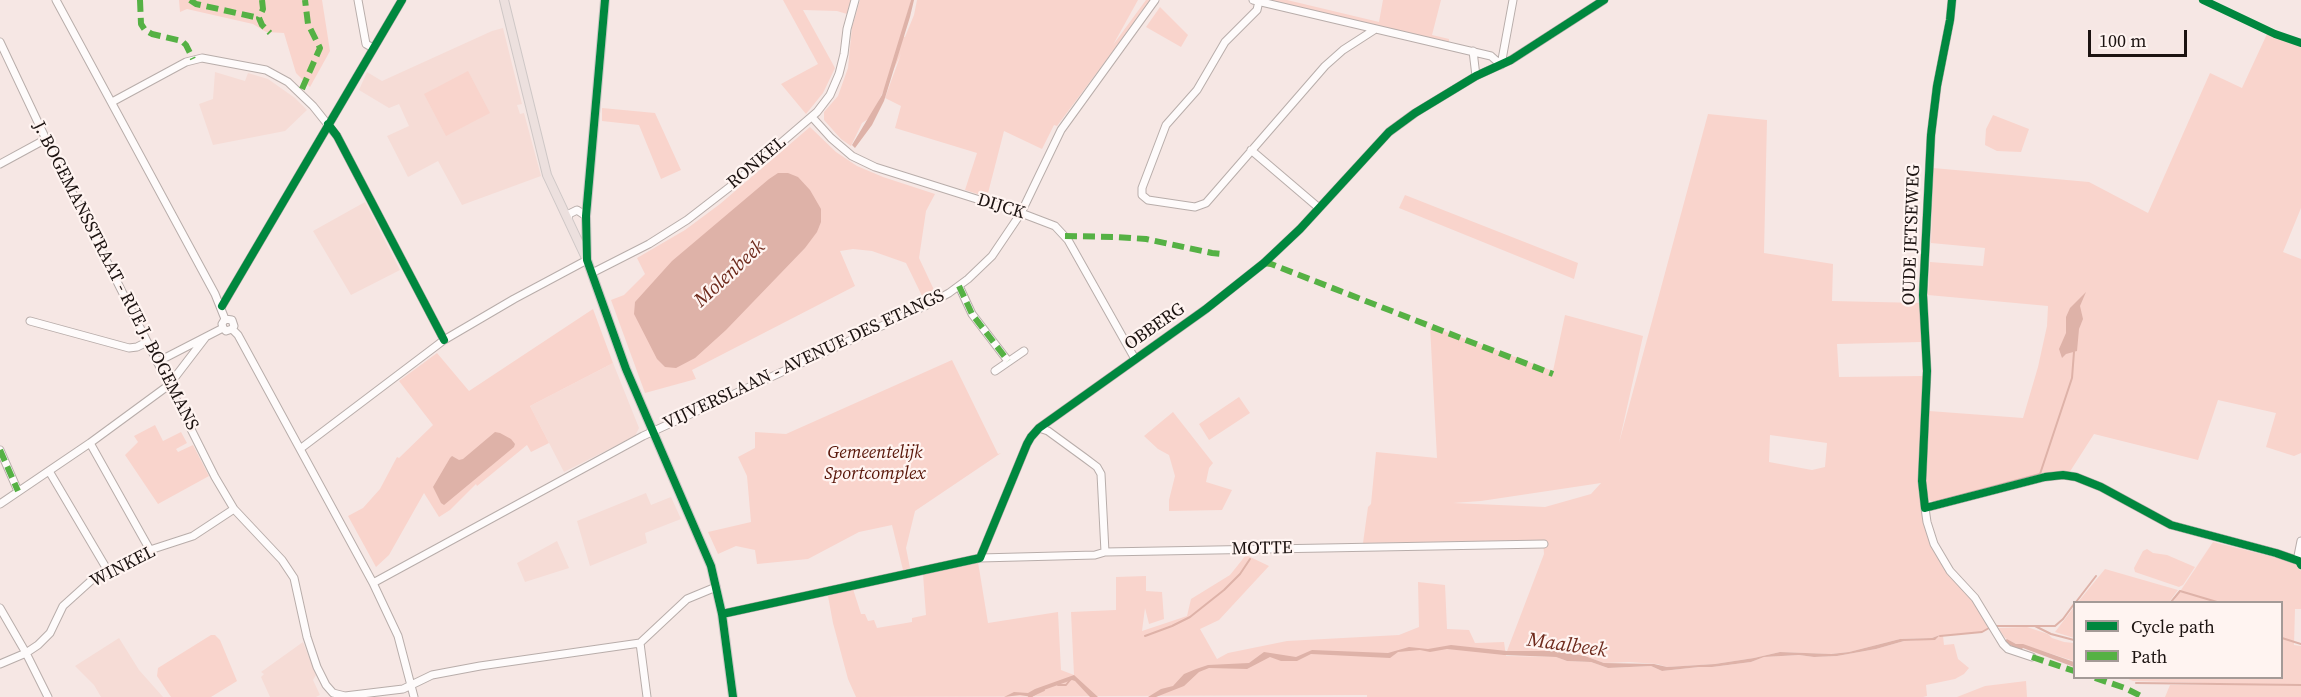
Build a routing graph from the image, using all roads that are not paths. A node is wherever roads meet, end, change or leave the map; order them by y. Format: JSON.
{"nodes":[{"id":1,"x":56,"y":0,"type":"edge"},
{"id":2,"x":358,"y":0,"type":"edge"},
{"id":3,"x":402,"y":0,"type":"edge"},
{"id":4,"x":504,"y":0,"type":"edge"},
{"id":5,"x":605,"y":0,"type":"edge"},
{"id":6,"x":855,"y":0,"type":"edge"},
{"id":7,"x":1155,"y":0,"type":"edge"},
{"id":8,"x":1513,"y":0,"type":"edge"},
{"id":9,"x":1604,"y":0,"type":"edge"},
{"id":10,"x":1952,"y":0,"type":"edge"},
{"id":11,"x":1256,"y":1,"type":"edge"},
{"id":12,"x":1374,"y":30,"type":"junction"},
{"id":13,"x":0,"y":42,"type":"edge"},
{"id":14,"x":374,"y":48,"type":"junction"},
{"id":15,"x":1473,"y":51,"type":"junction"},
{"id":16,"x":1501,"y":65,"type":"junction"},
{"id":17,"x":1476,"y":76,"type":"junction"},
{"id":18,"x":112,"y":102,"type":"junction"},
{"id":19,"x":812,"y":117,"type":"junction"},
{"id":20,"x":328,"y":124,"type":"junction"},
{"id":21,"x":46,"y":139,"type":"junction"},
{"id":22,"x":1251,"y":150,"type":"junction"},
{"id":23,"x":0,"y":164,"type":"edge"},
{"id":24,"x":1319,"y":208,"type":"junction"},
{"id":25,"x":1021,"y":213,"type":"junction"},
{"id":26,"x":586,"y":216,"type":"junction"},
{"id":27,"x":568,"y":219,"type":"junction"},
{"id":28,"x":585,"y":227,"type":"junction"},
{"id":29,"x":574,"y":232,"type":"junction"},
{"id":30,"x":587,"y":260,"type":"junction"},
{"id":31,"x":592,"y":273,"type":"junction"},
{"id":32,"x":959,"y":286,"type":"junction"},
{"id":33,"x":222,"y":306,"type":"junction"},
{"id":34,"x":225,"y":319,"type":"junction"},
{"id":35,"x":30,"y":321,"type":"dead end"},
{"id":36,"x":223,"y":328,"type":"junction"},
{"id":37,"x":232,"y":329,"type":"junction"},
{"id":38,"x":205,"y":338,"type":"junction"},
{"id":39,"x":444,"y":340,"type":"junction"},
{"id":40,"x":147,"y":342,"type":"junction"},
{"id":41,"x":1024,"y":351,"type":"dead end"},
{"id":42,"x":1135,"y":359,"type":"junction"},
{"id":43,"x":1008,"y":361,"type":"junction"},
{"id":44,"x":157,"y":362,"type":"junction"},
{"id":45,"x":995,"y":371,"type":"dead end"},
{"id":46,"x":169,"y":385,"type":"junction"},
{"id":47,"x":1040,"y":428,"type":"junction"},
{"id":48,"x":652,"y":432,"type":"junction"},
{"id":49,"x":90,"y":443,"type":"junction"},
{"id":50,"x":300,"y":449,"type":"junction"},
{"id":51,"x":0,"y":450,"type":"edge"},
{"id":52,"x":49,"y":471,"type":"junction"},
{"id":53,"x":18,"y":491,"type":"junction"},
{"id":54,"x":0,"y":504,"type":"edge"},
{"id":55,"x":1925,"y":508,"type":"junction"},
{"id":56,"x":234,"y":509,"type":"junction"},
{"id":57,"x":2301,"y":541,"type":"edge"},
{"id":58,"x":1544,"y":544,"type":"dead end"},
{"id":59,"x":150,"y":550,"type":"junction"},
{"id":60,"x":1105,"y":552,"type":"junction"},
{"id":61,"x":980,"y":558,"type":"junction"},
{"id":62,"x":2300,"y":562,"type":"edge"},
{"id":63,"x":108,"y":571,"type":"junction"},
{"id":64,"x":373,"y":583,"type":"junction"},
{"id":65,"x":716,"y":587,"type":"junction"},
{"id":66,"x":0,"y":608,"type":"edge"},
{"id":67,"x":722,"y":614,"type":"junction"},
{"id":68,"x":640,"y":643,"type":"junction"},
{"id":69,"x":26,"y":653,"type":"junction"},
{"id":70,"x":2032,"y":657,"type":"dead end"},
{"id":71,"x":0,"y":664,"type":"edge"},
{"id":72,"x":411,"y":685,"type":"junction"},
{"id":73,"x":48,"y":697,"type":"edge"},
{"id":74,"x":414,"y":697,"type":"edge"},
{"id":75,"x":647,"y":697,"type":"edge"},
{"id":76,"x":733,"y":697,"type":"edge"}],
"edges":[{"from":1,"to":18,"type":"street"},
{"from":2,"to":14,"type":"street"},
{"from":3,"to":14,"type":"street"},
{"from":4,"to":27,"type":"main road"},
{"from":5,"to":26,"type":"main road"},
{"from":6,"to":19,"type":"street","name":"RONKEL"},
{"from":7,"to":25,"type":"street","name":"VIJVERSLAAN - AVENUE DES ETANGS"},
{"from":8,"to":16,"type":"street"},
{"from":9,"to":16,"type":"street","name":"OBBERG"},
{"from":10,"to":55,"type":"street","name":"OUDE JETSEWEG"},
{"from":11,"to":12,"type":"street"},
{"from":11,"to":22,"type":"street"},
{"from":12,"to":15,"type":"street"},
{"from":12,"to":22,"type":"street"},
{"from":13,"to":21,"type":"street","name":"J. BOGEMANSSTRAAT - RUE J. BOGEMANS"},
{"from":14,"to":20,"type":"street"},
{"from":15,"to":16,"type":"street"},
{"from":15,"to":17,"type":"street"},
{"from":16,"to":17,"type":"street","name":"OBBERG"},
{"from":17,"to":24,"type":"street","name":"OBBERG"},
{"from":18,"to":20,"type":"street"},
{"from":18,"to":33,"type":"street"},
{"from":19,"to":25,"type":"street","name":"DIJCK"},
{"from":19,"to":31,"type":"street","name":"RONKEL"},
{"from":20,"to":33,"type":"street"},
{"from":20,"to":39,"type":"street"},
{"from":21,"to":23,"type":"street"},
{"from":21,"to":40,"type":"street","name":"J. BOGEMANSSTRAAT - RUE J. BOGEMANS"},
{"from":22,"to":24,"type":"street"},
{"from":24,"to":42,"type":"street","name":"OBBERG"},
{"from":25,"to":32,"type":"street","name":"VIJVERSLAAN - AVENUE DES ETANGS"},
{"from":25,"to":42,"type":"street","name":"DIJCK"},
{"from":26,"to":27,"type":"street"},
{"from":26,"to":28,"type":"main road"},
{"from":27,"to":29,"type":"main road"},
{"from":28,"to":29,"type":"street"},
{"from":28,"to":30,"type":"main road"},
{"from":29,"to":30,"type":"main road"},
{"from":30,"to":31,"type":"main road"},
{"from":30,"to":39,"type":"street"},
{"from":31,"to":48,"type":"main road"},
{"from":32,"to":43,"type":"street"},
{"from":32,"to":48,"type":"street","name":"VIJVERSLAAN - AVENUE DES ETANGS"},
{"from":33,"to":34,"type":"street"},
{"from":34,"to":36,"type":"street"},
{"from":34,"to":37,"type":"street"},
{"from":35,"to":40,"type":"street"},
{"from":36,"to":37,"type":"street"},
{"from":36,"to":38,"type":"street"},
{"from":37,"to":50,"type":"street"},
{"from":38,"to":44,"type":"street"},
{"from":38,"to":46,"type":"street"},
{"from":39,"to":50,"type":"street"},
{"from":40,"to":44,"type":"street","name":"J. BOGEMANSSTRAAT - RUE J. BOGEMANS"},
{"from":41,"to":43,"type":"street"},
{"from":42,"to":47,"type":"street","name":"OBBERG"},
{"from":43,"to":45,"type":"street"},
{"from":44,"to":46,"type":"street","name":"J. BOGEMANSSTRAAT - RUE J. BOGEMANS"},
{"from":46,"to":49,"type":"street"},
{"from":46,"to":56,"type":"street","name":"J. BOGEMANSSTRAAT - RUE J. BOGEMANS"},
{"from":47,"to":60,"type":"street"},
{"from":47,"to":61,"type":"street","name":"OBBERG"},
{"from":48,"to":64,"type":"street","name":"VIJVERSLAAN - AVENUE DES ETANGS"},
{"from":48,"to":65,"type":"main road"},
{"from":49,"to":52,"type":"street"},
{"from":49,"to":59,"type":"street"},
{"from":50,"to":64,"type":"street"},
{"from":51,"to":53,"type":"street"},
{"from":52,"to":53,"type":"street"},
{"from":52,"to":63,"type":"street"},
{"from":53,"to":54,"type":"street"},
{"from":55,"to":62,"type":"street"},
{"from":55,"to":70,"type":"street","name":"OUDE JETSEWEG"},
{"from":56,"to":59,"type":"street","name":"WINKEL"},
{"from":56,"to":72,"type":"street","name":"J. BOGEMANSSTRAAT - RUE J. BOGEMANS"},
{"from":57,"to":62,"type":"street"},
{"from":58,"to":60,"type":"street","name":"MOTTE"},
{"from":59,"to":63,"type":"street","name":"WINKEL"},
{"from":60,"to":61,"type":"street","name":"MOTTE"},
{"from":61,"to":67,"type":"street"},
{"from":63,"to":69,"type":"street","name":"WINKEL"},
{"from":64,"to":72,"type":"street"},
{"from":65,"to":67,"type":"main road"},
{"from":65,"to":68,"type":"street"},
{"from":66,"to":69,"type":"street"},
{"from":67,"to":76,"type":"main road"},
{"from":68,"to":72,"type":"street","name":"J. BOGEMANSSTRAAT - RUE J. BOGEMANS"},
{"from":68,"to":75,"type":"street"},
{"from":69,"to":71,"type":"street","name":"WINKEL"},
{"from":69,"to":73,"type":"street"},
{"from":72,"to":74,"type":"street"}]}
